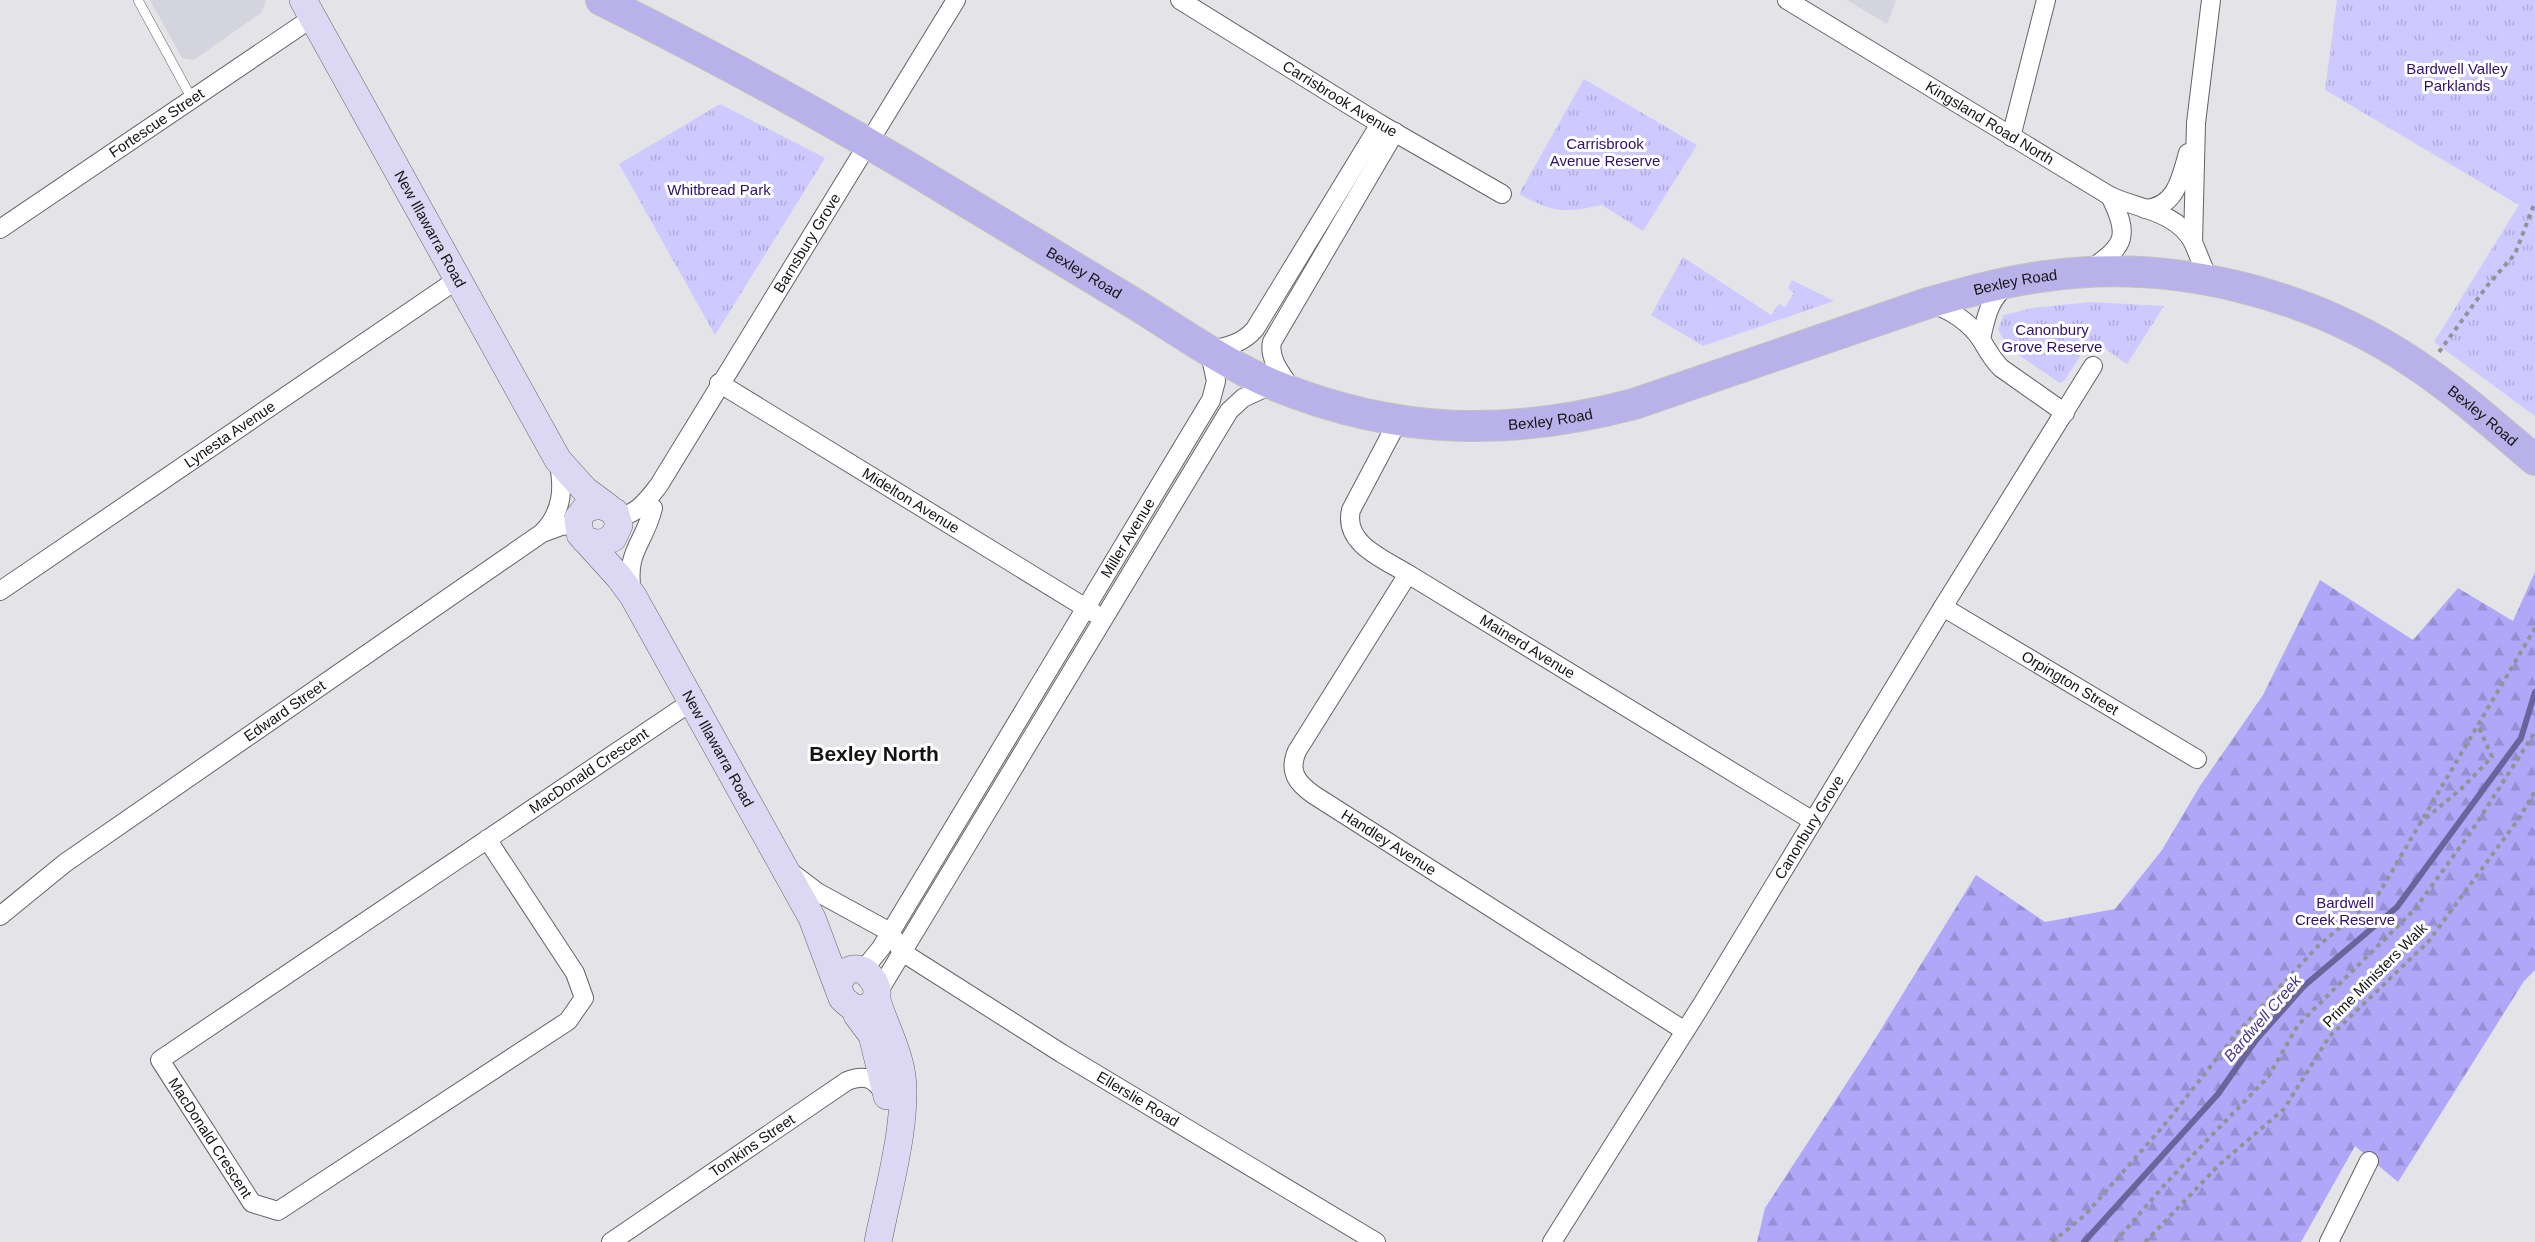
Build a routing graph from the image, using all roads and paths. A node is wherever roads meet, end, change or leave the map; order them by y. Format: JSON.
{"nodes":[{"id":1,"x":138,"y":0,"type":"edge"},
{"id":2,"x":601,"y":0,"type":"edge"},
{"id":3,"x":956,"y":0,"type":"edge"},
{"id":4,"x":1180,"y":0,"type":"edge"},
{"id":5,"x":1787,"y":0,"type":"edge"},
{"id":6,"x":2046,"y":0,"type":"edge"},
{"id":7,"x":2211,"y":0,"type":"edge"},
{"id":8,"x":307,"y":9,"type":"edge"},
{"id":9,"x":192,"y":99,"type":"junction"},
{"id":10,"x":2196,"y":123,"type":"junction"},
{"id":11,"x":1388,"y":128,"type":"junction"},
{"id":12,"x":2011,"y":136,"type":"junction"},
{"id":13,"x":868,"y":142,"type":"junction"},
{"id":14,"x":1502,"y":194,"type":"dead end"},
{"id":15,"x":2110,"y":196,"type":"junction"},
{"id":16,"x":2535,"y":202,"type":"edge"},
{"id":17,"x":2145,"y":209,"type":"junction"},
{"id":18,"x":0,"y":229,"type":"edge"},
{"id":19,"x":2193,"y":242,"type":"junction"},
{"id":20,"x":2086,"y":272,"type":"junction"},
{"id":21,"x":458,"y":279,"type":"junction"},
{"id":22,"x":2014,"y":281,"type":"junction"},
{"id":23,"x":2209,"y":281,"type":"junction"},
{"id":24,"x":1928,"y":303,"type":"junction"},
{"id":25,"x":1981,"y":339,"type":"junction"},
{"id":26,"x":1209,"y":349,"type":"junction"},
{"id":27,"x":2439,"y":352,"type":"dead end"},
{"id":28,"x":2093,"y":366,"type":"dead end"},
{"id":29,"x":719,"y":383,"type":"junction"},
{"id":30,"x":1284,"y":388,"type":"junction"},
{"id":31,"x":2065,"y":413,"type":"junction"},
{"id":32,"x":1398,"y":421,"type":"junction"},
{"id":33,"x":558,"y":460,"type":"junction"},
{"id":34,"x":2535,"y":460,"type":"edge"},
{"id":35,"x":658,"y":485,"type":"junction"},
{"id":36,"x":653,"y":508,"type":"junction"},
{"id":37,"x":614,"y":523,"type":"junction"},
{"id":38,"x":581,"y":526,"type":"junction"},
{"id":39,"x":542,"y":533,"type":"junction"},
{"id":40,"x":1408,"y":574,"type":"junction"},
{"id":41,"x":0,"y":591,"type":"edge"},
{"id":42,"x":633,"y":596,"type":"junction"},
{"id":43,"x":1084,"y":607,"type":"junction"},
{"id":44,"x":1943,"y":608,"type":"junction"},
{"id":45,"x":1104,"y":619,"type":"junction"},
{"id":46,"x":2535,"y":628,"type":"edge"},
{"id":47,"x":691,"y":702,"type":"junction"},
{"id":48,"x":2478,"y":725,"type":"junction"},
{"id":49,"x":2535,"y":732,"type":"edge"},
{"id":50,"x":2197,"y":759,"type":"dead end"},
{"id":51,"x":2535,"y":791,"type":"edge"},
{"id":52,"x":1813,"y":821,"type":"junction"},
{"id":53,"x":2416,"y":826,"type":"junction"},
{"id":54,"x":487,"y":839,"type":"junction"},
{"id":55,"x":781,"y":861,"type":"junction"},
{"id":56,"x":0,"y":916,"type":"edge"},
{"id":57,"x":890,"y":932,"type":"junction"},
{"id":58,"x":902,"y":952,"type":"junction"},
{"id":59,"x":853,"y":982,"type":"junction"},
{"id":60,"x":876,"y":996,"type":"junction"},
{"id":61,"x":1685,"y":1031,"type":"junction"},
{"id":62,"x":889,"y":1102,"type":"junction"},
{"id":63,"x":2369,"y":1161,"type":"dead end"},
{"id":64,"x":611,"y":1242,"type":"edge"},
{"id":65,"x":867,"y":1242,"type":"edge"},
{"id":66,"x":879,"y":1242,"type":"edge"},
{"id":67,"x":1376,"y":1242,"type":"edge"},
{"id":68,"x":1552,"y":1242,"type":"edge"},
{"id":69,"x":2052,"y":1242,"type":"edge"},
{"id":70,"x":2115,"y":1242,"type":"edge"},
{"id":71,"x":2145,"y":1242,"type":"edge"},
{"id":72,"x":2329,"y":1242,"type":"edge"}],
"edges":[{"from":1,"to":9,"type":"lane"},
{"from":2,"to":13,"type":"main road","name":"Bexley Road"},
{"from":3,"to":13,"type":"street","name":"Barnsbury Grove"},
{"from":4,"to":11,"type":"street","name":"Carrisbrook Avenue"},
{"from":5,"to":12,"type":"street","name":"Kingsland Road North"},
{"from":6,"to":12,"type":"street"},
{"from":7,"to":10,"type":"street"},
{"from":8,"to":9,"type":"street","name":"Fortescue Street"},
{"from":8,"to":21,"type":"main road","name":"New Illawarra Road"},
{"from":9,"to":18,"type":"street","name":"Fortescue Street"},
{"from":10,"to":17,"type":"street"},
{"from":10,"to":19,"type":"street"},
{"from":11,"to":14,"type":"street","name":"Carrisbrook Avenue"},
{"from":11,"to":26,"type":"street"},
{"from":11,"to":30,"type":"street"},
{"from":12,"to":15,"type":"street","name":"Kingsland Road North"},
{"from":13,"to":26,"type":"main road","name":"Bexley Road"},
{"from":13,"to":29,"type":"street","name":"Barnsbury Grove"},
{"from":15,"to":17,"type":"street","name":"Kingsland Road North"},
{"from":15,"to":20,"type":"street"},
{"from":16,"to":27,"type":"path"},
{"from":17,"to":19,"type":"street","name":"Kingsland Road North"},
{"from":19,"to":23,"type":"street"},
{"from":20,"to":22,"type":"main road","name":"Bexley Road"},
{"from":20,"to":23,"type":"main road","name":"Bexley Road"},
{"from":21,"to":33,"type":"main road","name":"New Illawarra Road"},
{"from":21,"to":41,"type":"street","name":"Lynesta Avenue"},
{"from":22,"to":24,"type":"main road","name":"Bexley Road"},
{"from":22,"to":25,"type":"street"},
{"from":23,"to":34,"type":"main road","name":"Bexley Road"},
{"from":24,"to":25,"type":"street"},
{"from":24,"to":32,"type":"main road","name":"Bexley Road"},
{"from":25,"to":31,"type":"street"},
{"from":26,"to":30,"type":"main road","name":"Bexley Road"},
{"from":26,"to":43,"type":"street","name":"Miller Avenue"},
{"from":28,"to":31,"type":"street","name":"Canonbury Grove"},
{"from":29,"to":35,"type":"street","name":"Barnsbury Grove"},
{"from":29,"to":43,"type":"street","name":"Midelton Avenue"},
{"from":30,"to":32,"type":"main road","name":"Bexley Road"},
{"from":30,"to":45,"type":"street","name":"Miller Avenue"},
{"from":31,"to":44,"type":"street","name":"Canonbury Grove"},
{"from":32,"to":40,"type":"street","name":"Mainerd Avenue"},
{"from":33,"to":37,"type":"main road","name":"New Illawarra Road"},
{"from":33,"to":38,"type":"main road","name":"New Illawarra Road"},
{"from":33,"to":39,"type":"street"},
{"from":35,"to":36,"type":"street","name":"Barnsbury Grove"},
{"from":35,"to":37,"type":"street","name":"Barnsbury Grove"},
{"from":36,"to":37,"type":"street","name":"Barnsbury Grove"},
{"from":36,"to":42,"type":"street"},
{"from":37,"to":38,"type":"main road"},
{"from":37,"to":38,"type":"main road"},
{"from":37,"to":42,"type":"main road","name":"New Illawarra Road"},
{"from":38,"to":39,"type":"street","name":"Edward Street"},
{"from":38,"to":42,"type":"main road","name":"New Illawarra Road"},
{"from":39,"to":56,"type":"street","name":"Edward Street"},
{"from":40,"to":52,"type":"street","name":"Mainerd Avenue"},
{"from":40,"to":61,"type":"street","name":"Handley Avenue"},
{"from":42,"to":47,"type":"main road","name":"New Illawarra Road"},
{"from":43,"to":45,"type":"street","name":"Midelton Avenue"},
{"from":43,"to":57,"type":"street","name":"Miller Avenue"},
{"from":44,"to":50,"type":"street","name":"Orpington Street"},
{"from":44,"to":52,"type":"street","name":"Canonbury Grove"},
{"from":45,"to":58,"type":"street","name":"Miller Avenue"},
{"from":46,"to":48,"type":"path"},
{"from":47,"to":54,"type":"street","name":"MacDonald Crescent"},
{"from":47,"to":55,"type":"main road","name":"New Illawarra Road"},
{"from":48,"to":53,"type":"path"},
{"from":48,"to":53,"type":"path"},
{"from":49,"to":70,"type":"path"},
{"from":51,"to":71,"type":"path","name":"Prime Ministers Walk"},
{"from":52,"to":61,"type":"street","name":"Canonbury Grove"},
{"from":53,"to":69,"type":"path"},
{"from":54,"to":54,"type":"street","name":"MacDonald Crescent"},
{"from":55,"to":57,"type":"street"},
{"from":55,"to":59,"type":"main road","name":"New Illawarra Road"},
{"from":57,"to":58,"type":"street"},
{"from":57,"to":59,"type":"street","name":"Miller Avenue"},
{"from":58,"to":60,"type":"street","name":"Miller Avenue"},
{"from":58,"to":67,"type":"street","name":"Ellerslie Road"},
{"from":59,"to":60,"type":"main road"},
{"from":59,"to":62,"type":"main road","name":"New Illawarra Road"},
{"from":60,"to":66,"type":"main road"},
{"from":61,"to":68,"type":"street","name":"Canonbury Grove"},
{"from":62,"to":64,"type":"street","name":"Tomkins Street"},
{"from":62,"to":65,"type":"main road","name":"New Illawarra Road"},
{"from":63,"to":72,"type":"street"}]}
